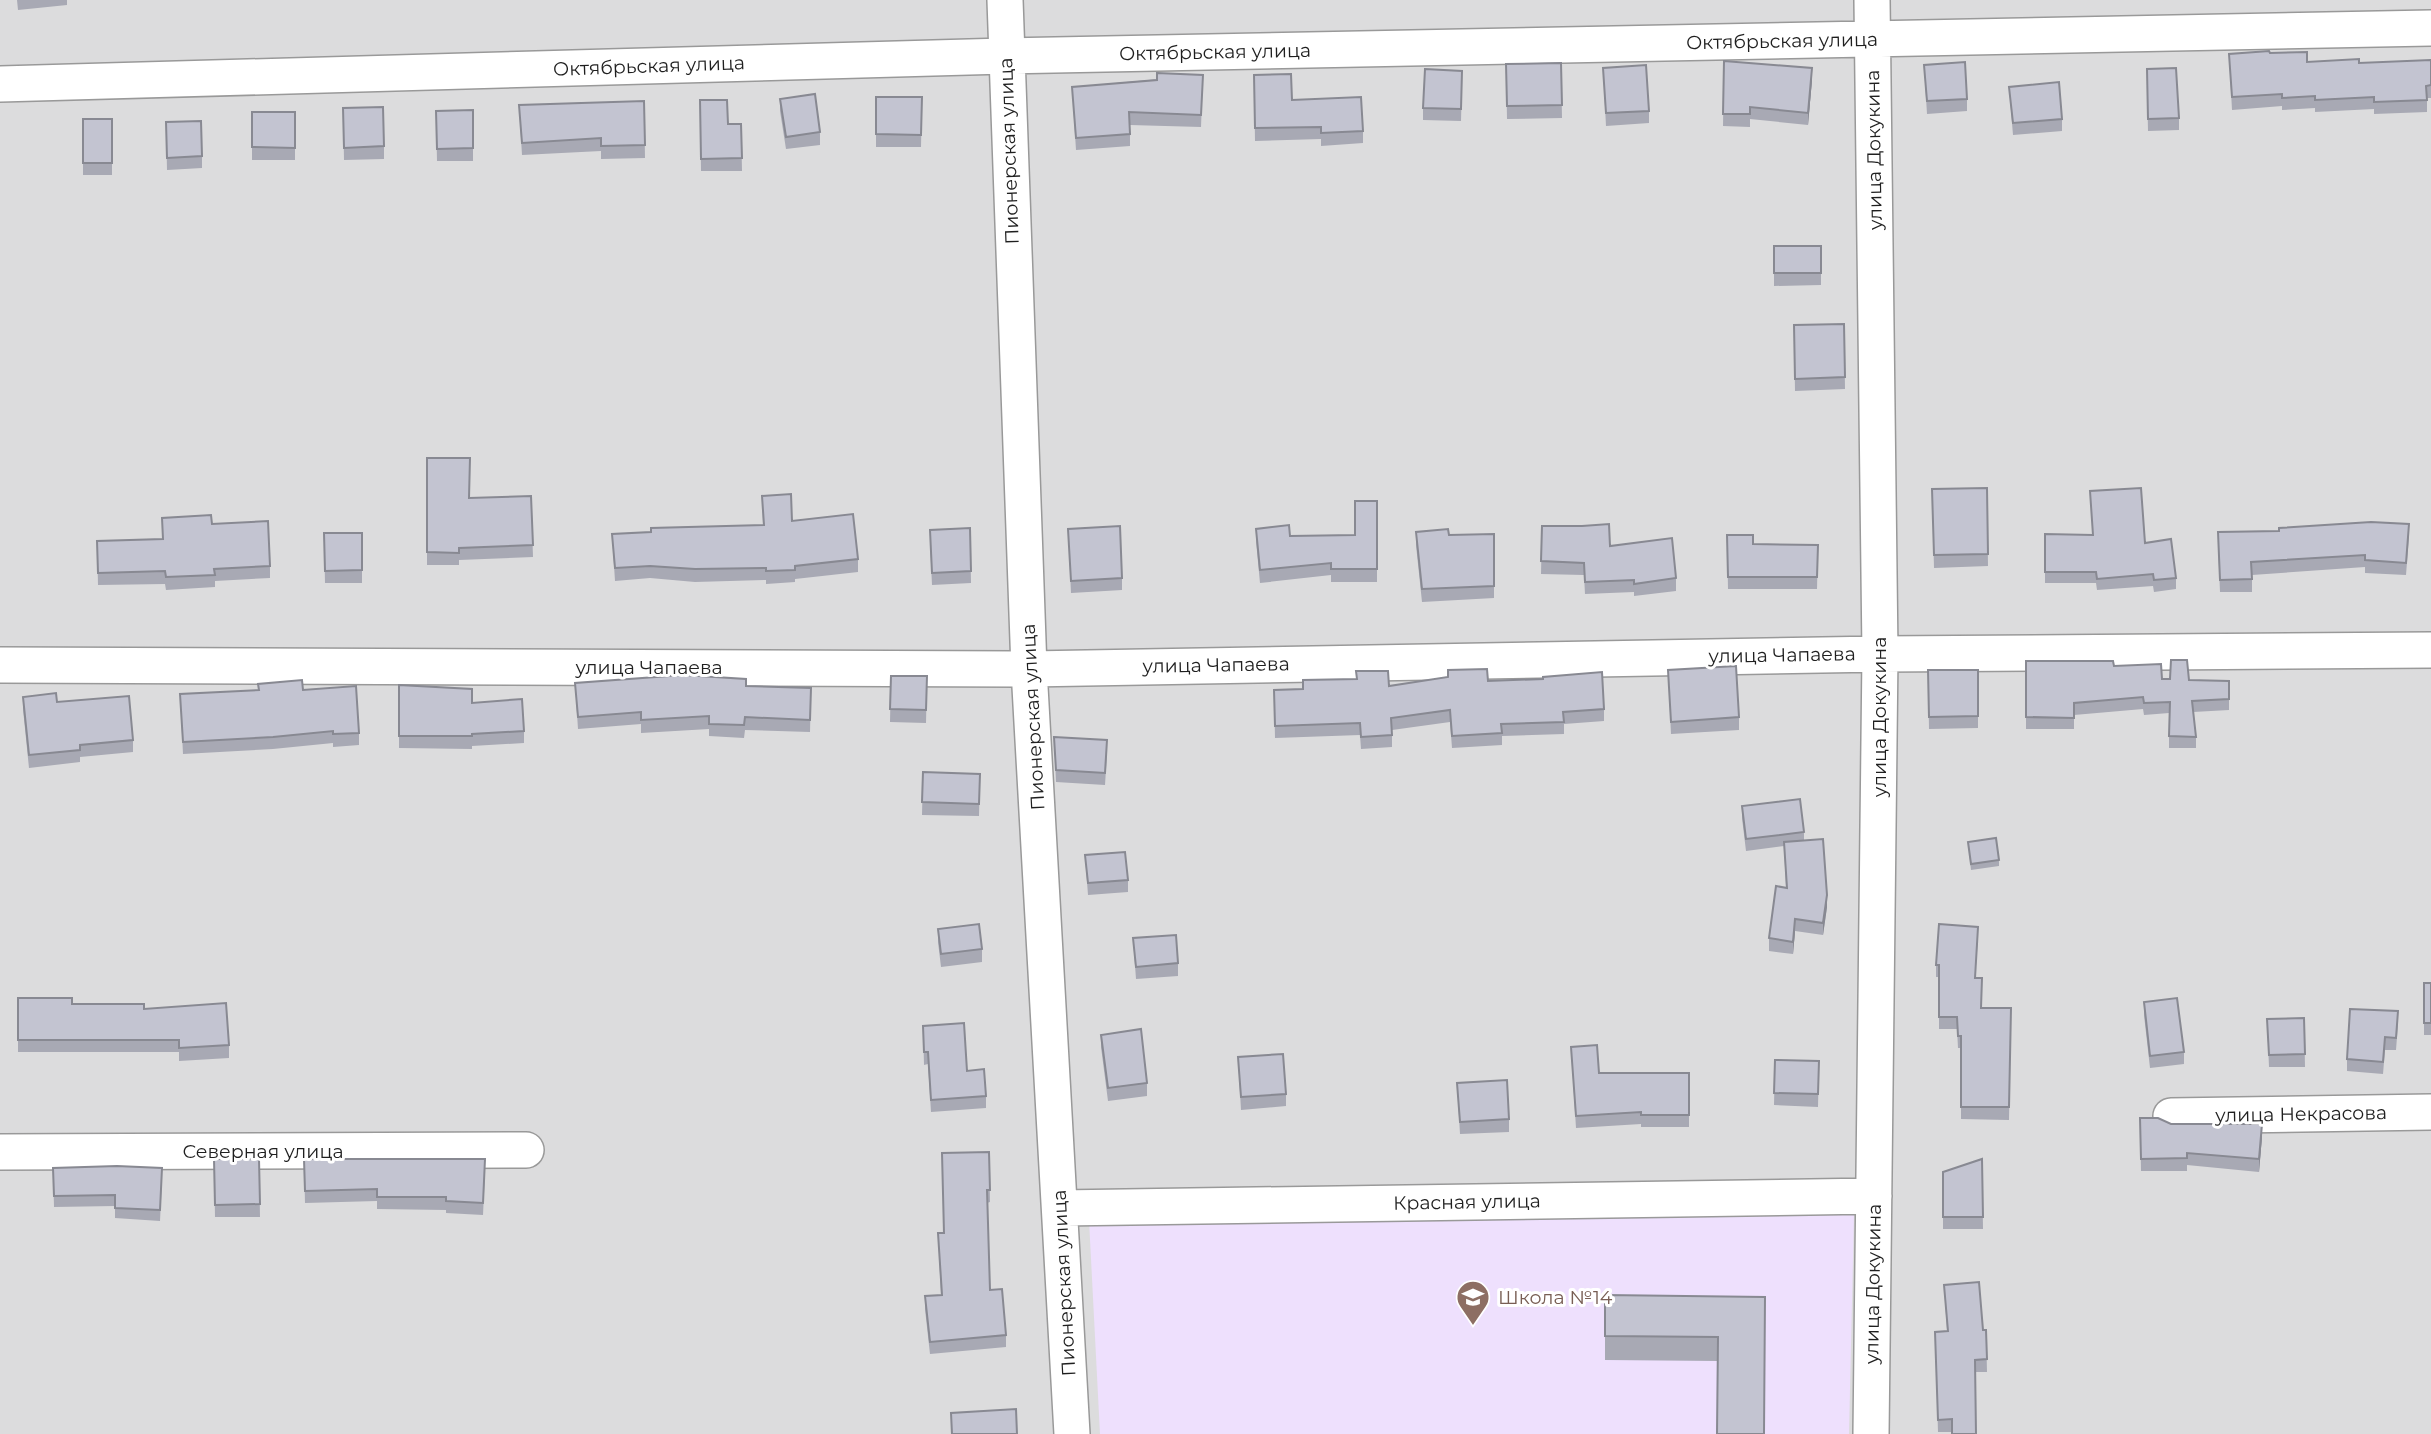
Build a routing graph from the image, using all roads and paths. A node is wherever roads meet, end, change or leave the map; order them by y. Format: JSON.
{"nodes":[{"id":1,"x":1005,"y":0,"type":"edge"},
{"id":2,"x":1872,"y":0,"type":"edge"},
{"id":3,"x":2431,"y":28,"type":"edge"},
{"id":4,"x":1872,"y":40,"type":"junction"},
{"id":5,"x":1005,"y":56,"type":"junction"},
{"id":6,"x":0,"y":84,"type":"edge"},
{"id":7,"x":2431,"y":650,"type":"edge"},
{"id":8,"x":1880,"y":654,"type":"junction"},
{"id":9,"x":0,"y":665,"type":"edge"},
{"id":10,"x":1029,"y":669,"type":"junction"},
{"id":11,"x":2431,"y":1112,"type":"edge"},
{"id":12,"x":2171,"y":1116,"type":"dead end"},
{"id":13,"x":526,"y":1150,"type":"dead end"},
{"id":14,"x":0,"y":1152,"type":"edge"},
{"id":15,"x":1874,"y":1196,"type":"junction"},
{"id":16,"x":1060,"y":1208,"type":"junction"},
{"id":17,"x":1072,"y":1434,"type":"edge"},
{"id":18,"x":1871,"y":1434,"type":"edge"}],
"edges":[{"from":1,"to":5,"type":"street","name":"Пионерская улица"},
{"from":2,"to":4,"type":"street","name":"улица Докукина"},
{"from":3,"to":4,"type":"street","name":"Октябрьская улица"},
{"from":4,"to":5,"type":"street","name":"Октябрьская улица"},
{"from":4,"to":8,"type":"street","name":"улица Докукина"},
{"from":5,"to":6,"type":"street","name":"Октябрьская улица"},
{"from":5,"to":10,"type":"street","name":"Пионерская улица"},
{"from":7,"to":8,"type":"street","name":"улица Чапаева"},
{"from":8,"to":10,"type":"street","name":"улица Чапаева"},
{"from":8,"to":15,"type":"street","name":"улица Докукина"},
{"from":9,"to":10,"type":"street","name":"улица Чапаева"},
{"from":10,"to":16,"type":"street","name":"Пионерская улица"},
{"from":11,"to":12,"type":"street","name":"улица Некрасова"},
{"from":13,"to":14,"type":"street","name":"Северная улица"},
{"from":15,"to":16,"type":"street","name":"Красная улица"},
{"from":15,"to":18,"type":"street","name":"улица Докукина"},
{"from":16,"to":17,"type":"street","name":"Пионерская улица"}]}
